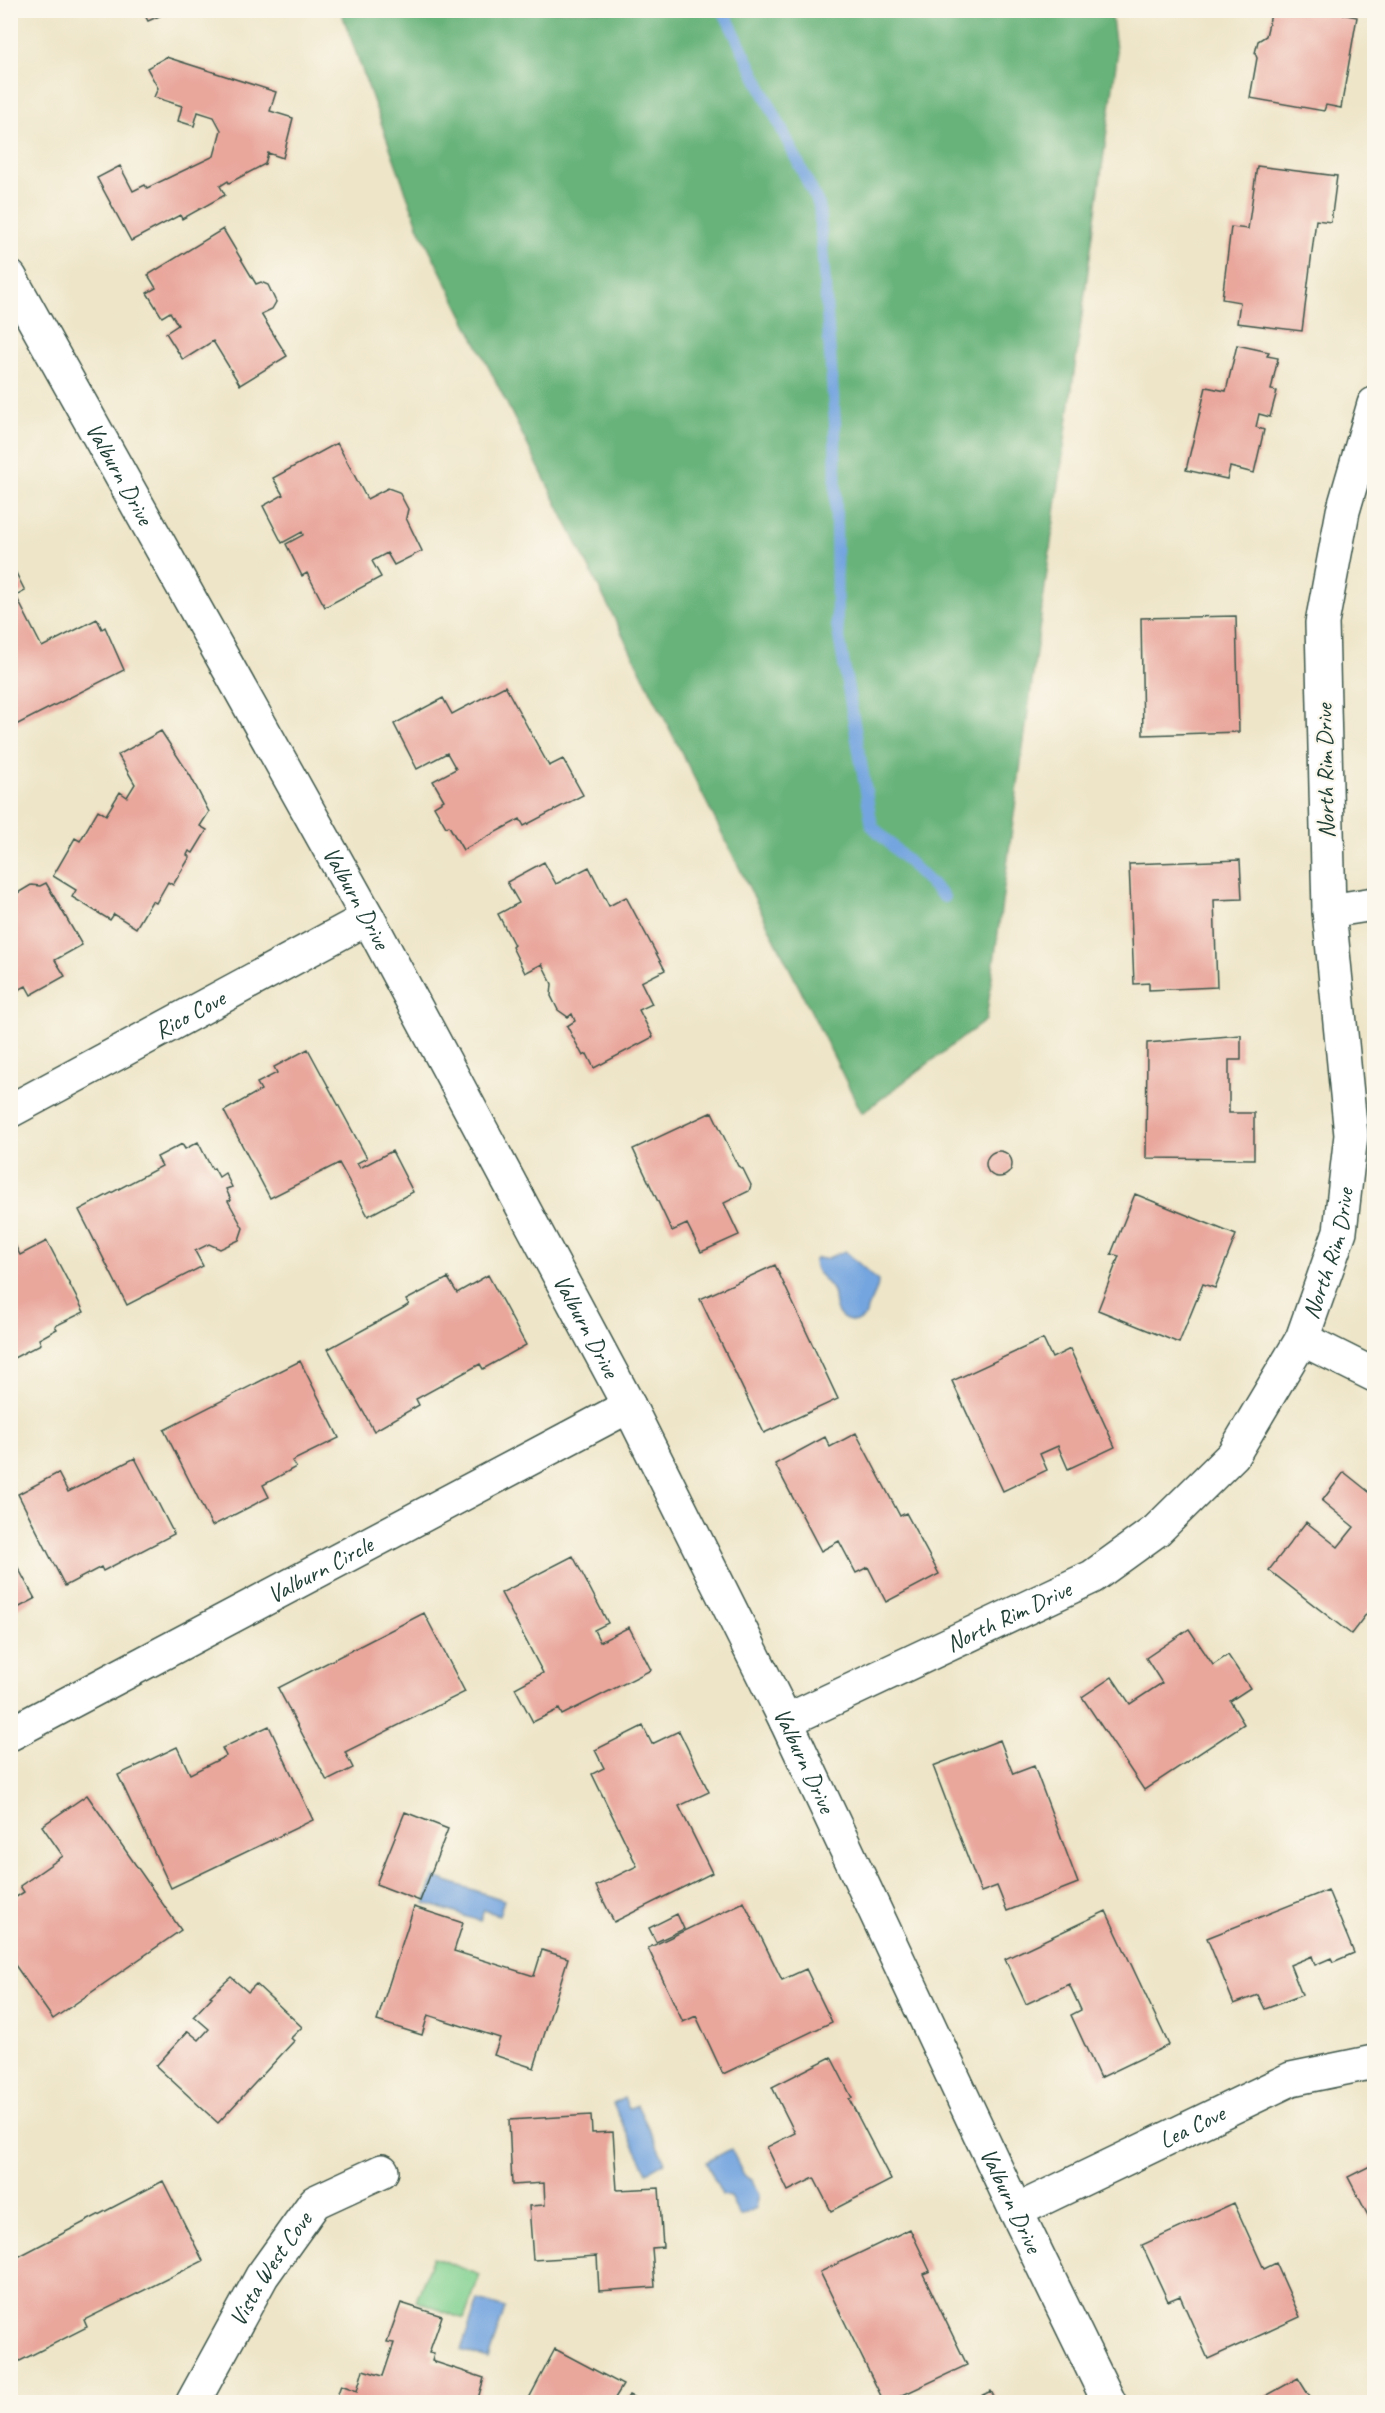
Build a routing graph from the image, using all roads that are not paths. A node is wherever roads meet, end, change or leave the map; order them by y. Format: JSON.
{"nodes":[{"id":1,"x":10,"y":277,"type":"edge"},
{"id":2,"x":1374,"y":404,"type":"edge"},
{"id":3,"x":1374,"y":904,"type":"edge"},
{"id":4,"x":1329,"y":911,"type":"junction"},
{"id":5,"x":368,"y":918,"type":"junction"},
{"id":6,"x":10,"y":1111,"type":"edge"},
{"id":7,"x":1302,"y":1339,"type":"junction"},
{"id":8,"x":1374,"y":1375,"type":"edge"},
{"id":9,"x":629,"y":1406,"type":"junction"},
{"id":10,"x":786,"y":1721,"type":"junction"},
{"id":11,"x":10,"y":1734,"type":"edge"},
{"id":12,"x":1374,"y":2062,"type":"edge"},
{"id":13,"x":382,"y":2171,"type":"dead end"},
{"id":14,"x":1016,"y":2211,"type":"junction"},
{"id":15,"x":193,"y":2403,"type":"edge"},
{"id":16,"x":1109,"y":2403,"type":"edge"}],
"edges":[{"from":1,"to":5,"type":"street","name":"Valburn Drive"},
{"from":2,"to":4,"type":"street","name":"North Rim Drive"},
{"from":3,"to":4,"type":"street"},
{"from":4,"to":7,"type":"street","name":"North Rim Drive"},
{"from":5,"to":6,"type":"street","name":"Rico Cove"},
{"from":5,"to":9,"type":"street","name":"Valburn Drive"},
{"from":7,"to":8,"type":"street"},
{"from":7,"to":10,"type":"street","name":"North Rim Drive"},
{"from":9,"to":10,"type":"street","name":"Valburn Drive"},
{"from":9,"to":11,"type":"street","name":"Valburn Circle"},
{"from":10,"to":14,"type":"street","name":"Valburn Drive"},
{"from":12,"to":14,"type":"street","name":"Lea Cove"},
{"from":13,"to":15,"type":"street","name":"Vista West Cove"},
{"from":14,"to":16,"type":"street","name":"Valburn Drive"}]}
